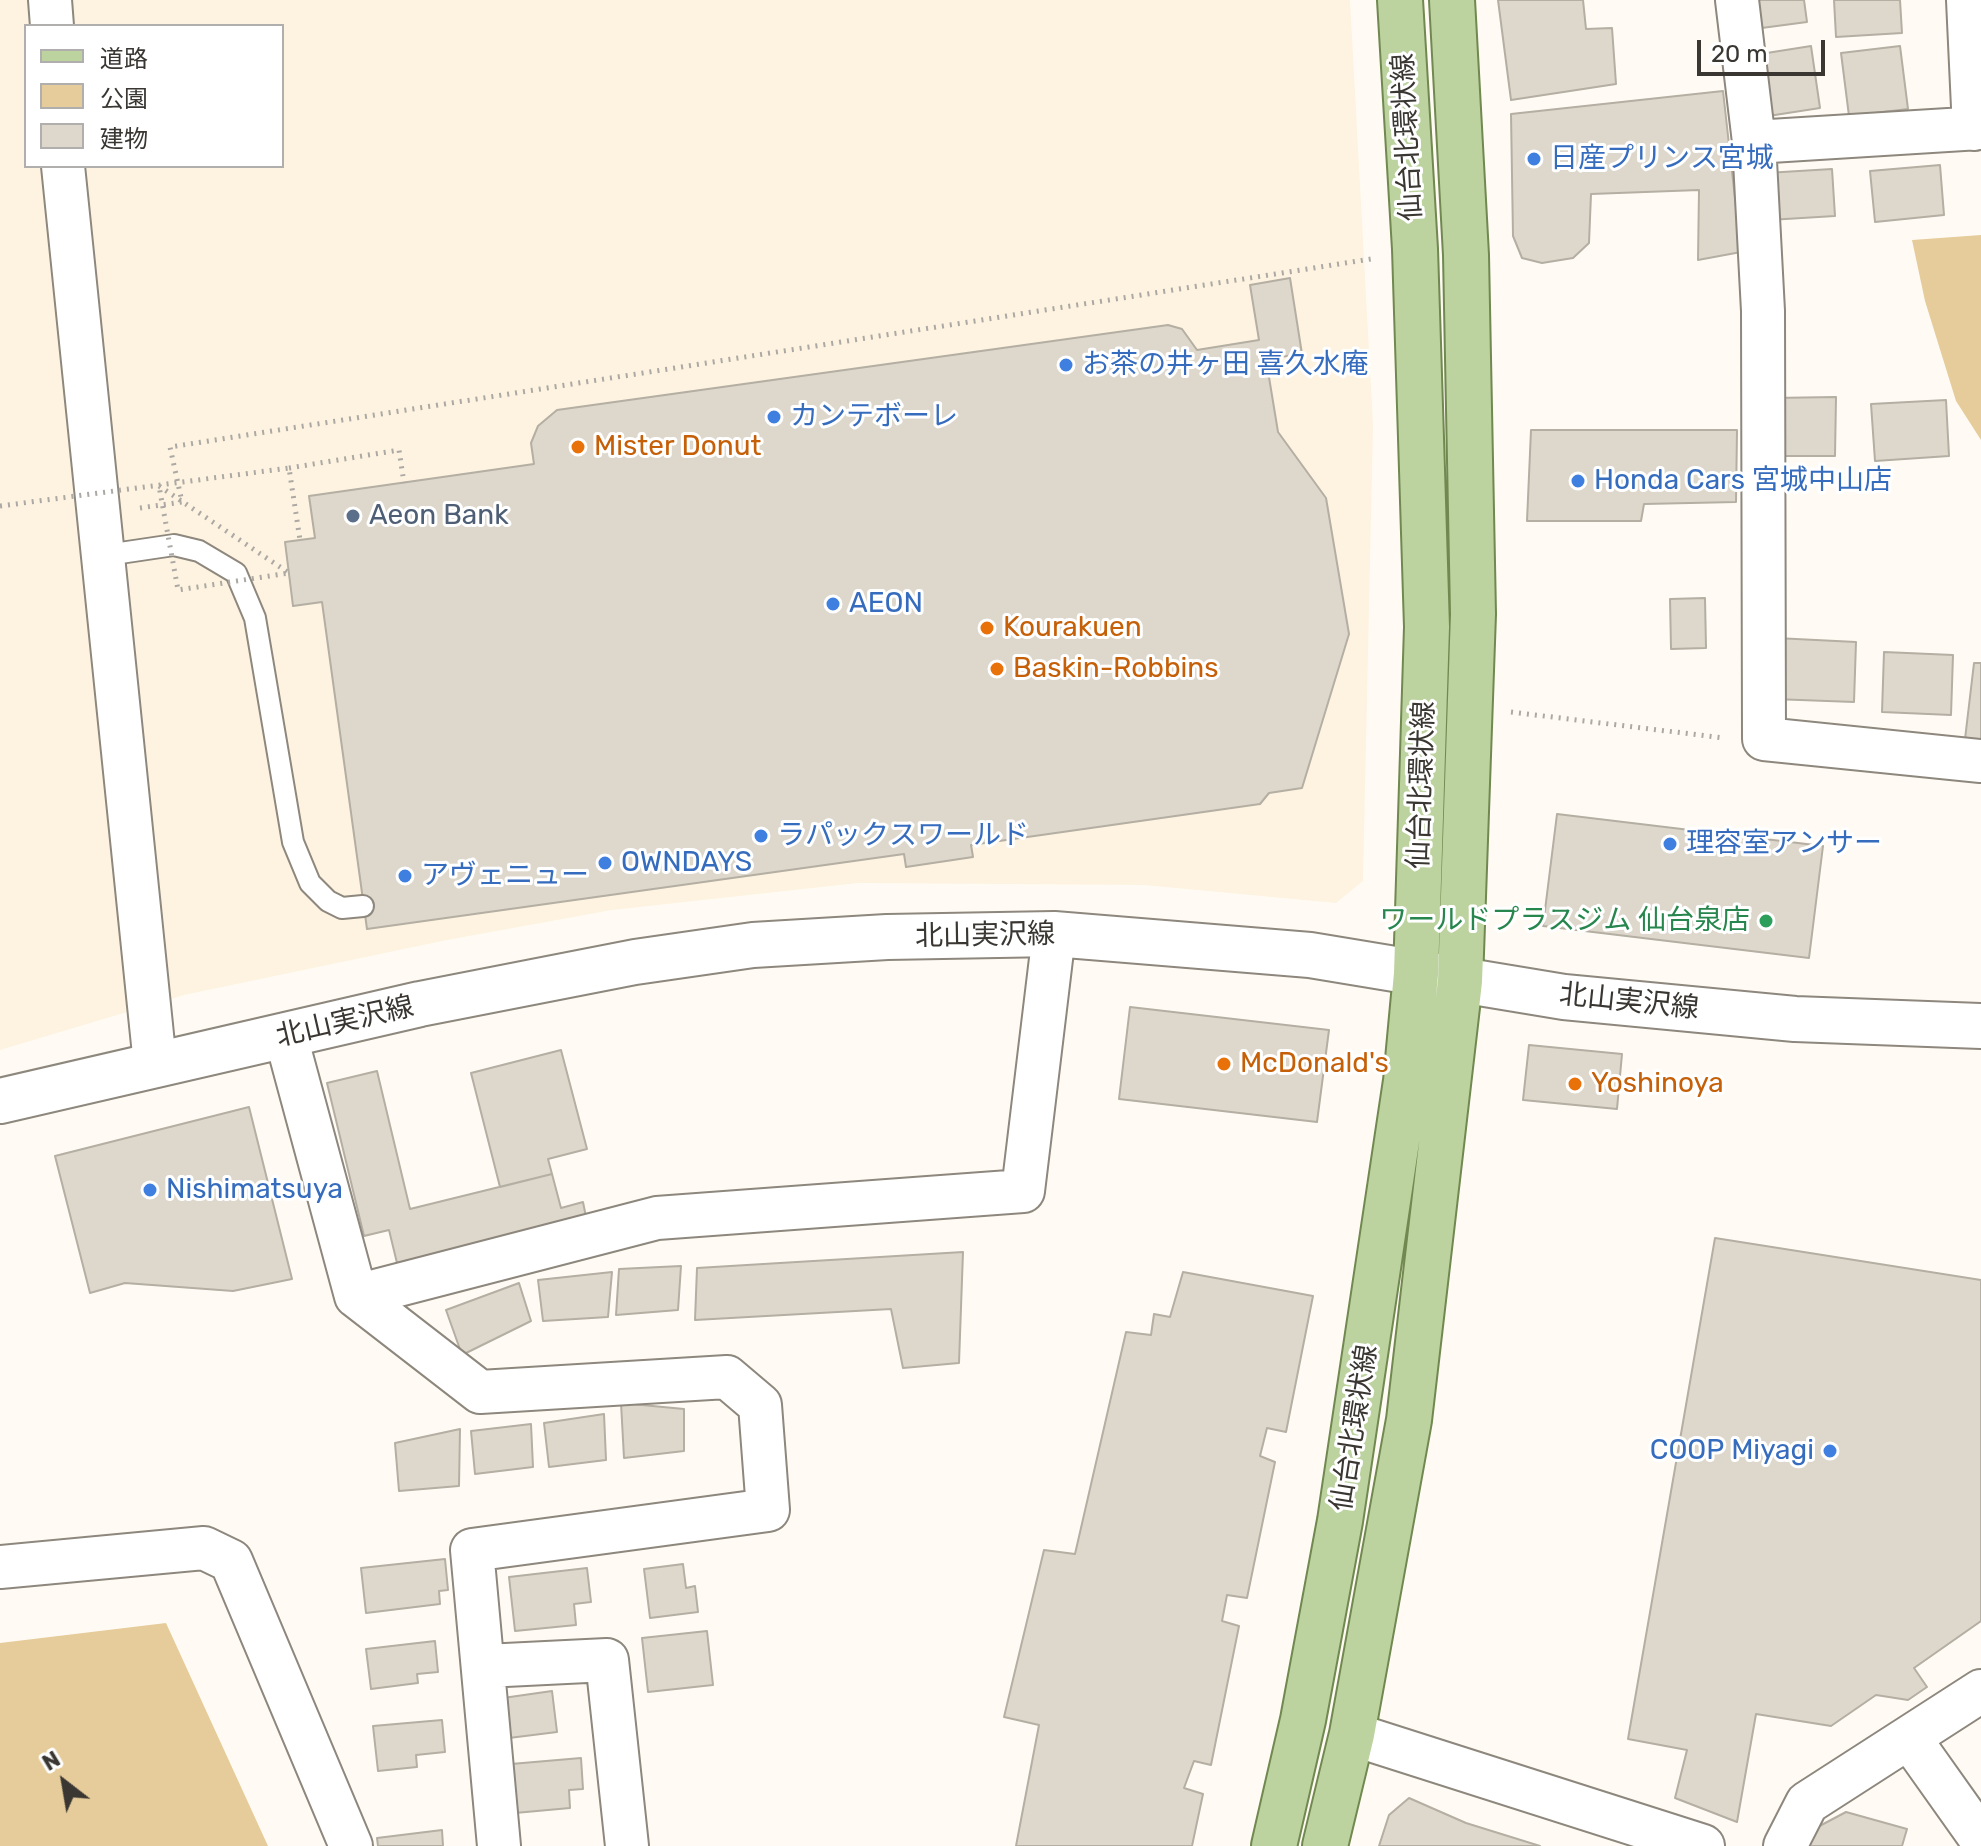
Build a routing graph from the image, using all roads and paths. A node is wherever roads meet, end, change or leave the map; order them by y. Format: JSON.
{"nodes":[{"id":1,"x":50,"y":0,"type":"edge"},
{"id":2,"x":1400,"y":0,"type":"edge"},
{"id":3,"x":1452,"y":0,"type":"edge"},
{"id":4,"x":1737,"y":0,"type":"edge"},
{"id":5,"x":1968,"y":0,"type":"edge"},
{"id":6,"x":52,"y":24,"type":"edge"},
{"id":7,"x":1977,"y":129,"type":"edge"},
{"id":8,"x":1754,"y":142,"type":"junction"},
{"id":9,"x":63,"y":168,"type":"edge"},
{"id":10,"x":1384,"y":257,"type":"dead end"},
{"id":11,"x":289,"y":468,"type":"junction"},
{"id":12,"x":404,"y":483,"type":"dead end"},
{"id":13,"x":159,"y":486,"type":"junction"},
{"id":14,"x":0,"y":506,"type":"edge"},
{"id":15,"x":96,"y":514,"type":"junction"},
{"id":16,"x":300,"y":540,"type":"dead end"},
{"id":17,"x":100,"y":556,"type":"junction"},
{"id":18,"x":1504,"y":711,"type":"dead end"},
{"id":19,"x":1764,"y":739,"type":"junction"},
{"id":20,"x":1981,"y":761,"type":"edge"},
{"id":21,"x":363,"y":906,"type":"dead end"},
{"id":22,"x":1054,"y":934,"type":"junction"},
{"id":23,"x":1416,"y":974,"type":"junction"},
{"id":24,"x":1460,"y":981,"type":"junction"},
{"id":25,"x":1981,"y":1026,"type":"edge"},
{"id":26,"x":286,"y":1037,"type":"junction"},
{"id":27,"x":155,"y":1064,"type":"junction"},
{"id":28,"x":0,"y":1101,"type":"edge"},
{"id":29,"x":356,"y":1296,"type":"junction"},
{"id":30,"x":0,"y":1567,"type":"edge"},
{"id":31,"x":485,"y":1666,"type":"junction"},
{"id":32,"x":1981,"y":1691,"type":"edge"},
{"id":33,"x":1352,"y":1734,"type":"junction"},
{"id":34,"x":1910,"y":1739,"type":"junction"},
{"id":35,"x":1981,"y":1839,"type":"edge"},
{"id":36,"x":351,"y":1846,"type":"edge"},
{"id":37,"x":499,"y":1846,"type":"edge"},
{"id":38,"x":627,"y":1846,"type":"edge"},
{"id":39,"x":1274,"y":1846,"type":"edge"},
{"id":40,"x":1325,"y":1846,"type":"edge"},
{"id":41,"x":1703,"y":1846,"type":"edge"},
{"id":42,"x":1785,"y":1846,"type":"edge"}],
"edges":[{"from":1,"to":6,"type":"street"},
{"from":2,"to":23,"type":"main road","name":"仙台北環状線"},
{"from":3,"to":24,"type":"main road","name":"仙台北環状線"},
{"from":4,"to":8,"type":"street"},
{"from":5,"to":7,"type":"street"},
{"from":7,"to":8,"type":"street"},
{"from":8,"to":19,"type":"street"},
{"from":9,"to":15,"type":"street"},
{"from":10,"to":15,"type":"path"},
{"from":11,"to":12,"type":"path"},
{"from":11,"to":13,"type":"path","bridge":true},
{"from":11,"to":16,"type":"path","bridge":true},
{"from":13,"to":13,"type":"path","bridge":true},
{"from":13,"to":14,"type":"path","bridge":true},
{"from":15,"to":17,"type":"street"},
{"from":17,"to":21,"type":"lane"},
{"from":17,"to":27,"type":"street"},
{"from":18,"to":19,"type":"path"},
{"from":19,"to":20,"type":"street"},
{"from":22,"to":23,"type":"street","name":"北山実沢線"},
{"from":22,"to":26,"type":"street","name":"北山実沢線"},
{"from":22,"to":29,"type":"street"},
{"from":23,"to":24,"type":"street","name":"北山実沢線"},
{"from":23,"to":39,"type":"main road","name":"仙台北環状線"},
{"from":24,"to":25,"type":"street","name":"北山実沢線"},
{"from":24,"to":33,"type":"main road","name":"仙台北環状線"},
{"from":26,"to":27,"type":"street","name":"北山実沢線"},
{"from":26,"to":29,"type":"street"},
{"from":27,"to":28,"type":"street","name":"北山実沢線"},
{"from":29,"to":31,"type":"street"},
{"from":30,"to":36,"type":"street"},
{"from":31,"to":37,"type":"street"},
{"from":31,"to":38,"type":"street"},
{"from":32,"to":34,"type":"street"},
{"from":33,"to":40,"type":"main road","name":"仙台北環状線"},
{"from":33,"to":41,"type":"street"},
{"from":34,"to":35,"type":"street"},
{"from":34,"to":42,"type":"street"}]}
